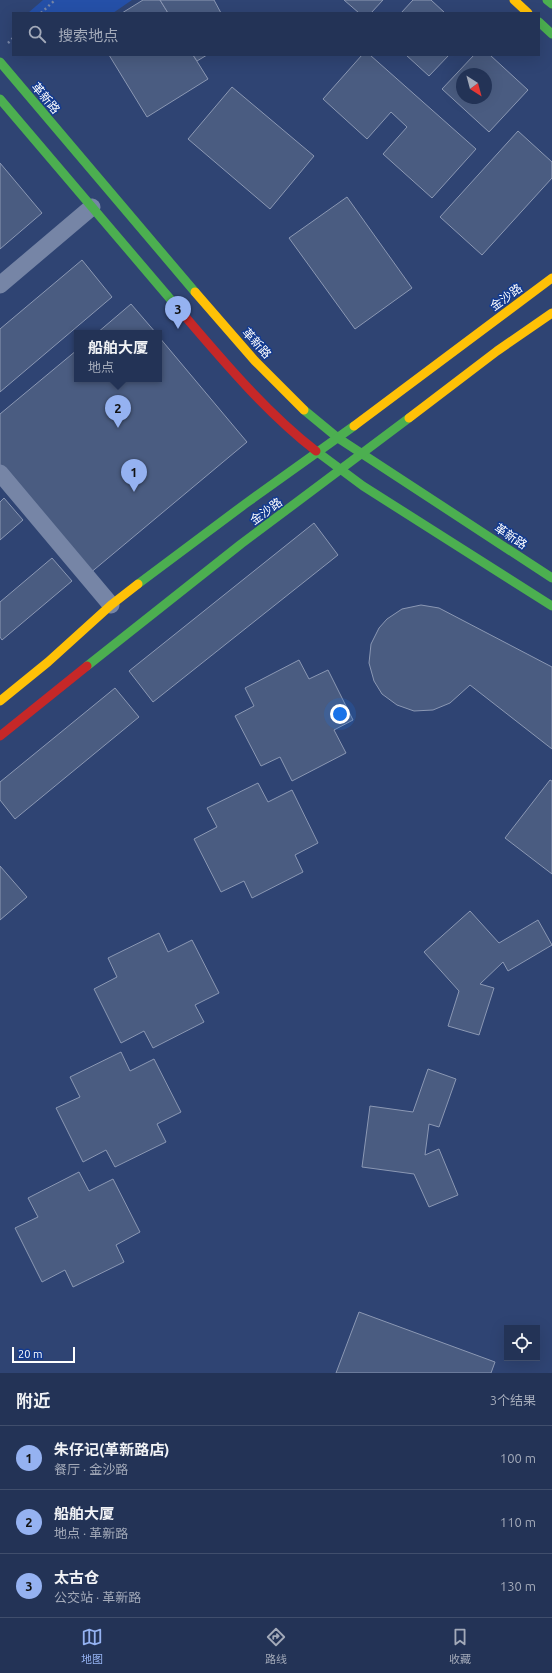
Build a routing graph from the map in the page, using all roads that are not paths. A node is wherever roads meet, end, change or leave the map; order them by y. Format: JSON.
{"nodes":[{"id":1,"x":514,"y":0,"type":"edge"},
{"id":2,"x":547,"y":0,"type":"edge"},
{"id":3,"x":552,"y":4,"type":"edge"},
{"id":4,"x":527,"y":12,"type":"edge"},
{"id":5,"x":540,"y":23,"type":"edge"},
{"id":6,"x":552,"y":34,"type":"edge"},
{"id":7,"x":0,"y":62,"type":"edge"},
{"id":8,"x":0,"y":99,"type":"edge"},
{"id":9,"x":92,"y":207,"type":"junction"},
{"id":10,"x":552,"y":278,"type":"edge"},
{"id":11,"x":0,"y":285,"type":"edge"},
{"id":12,"x":552,"y":313,"type":"edge"},
{"id":13,"x":338,"y":438,"type":"junction"},
{"id":14,"x":318,"y":453,"type":"junction"},
{"id":15,"x":362,"y":454,"type":"junction"},
{"id":16,"x":341,"y":470,"type":"junction"},
{"id":17,"x":0,"y":472,"type":"edge"},
{"id":18,"x":552,"y":578,"type":"edge"},
{"id":19,"x":110,"y":605,"type":"junction"},
{"id":20,"x":552,"y":606,"type":"edge"},
{"id":21,"x":0,"y":701,"type":"edge"},
{"id":22,"x":0,"y":736,"type":"edge"}],
"edges":[{"from":1,"to":4,"type":"street"},
{"from":2,"to":3,"type":"street"},
{"from":5,"to":6,"type":"street"},
{"from":7,"to":13,"type":"street","name":"革新路"},
{"from":8,"to":9,"type":"street"},
{"from":9,"to":11,"type":"street"},
{"from":9,"to":14,"type":"street"},
{"from":10,"to":13,"type":"street","name":"金沙路"},
{"from":12,"to":15,"type":"street","name":"金沙路"},
{"from":13,"to":14,"type":"street","name":"金沙路"},
{"from":13,"to":15,"type":"street","name":"革新路"},
{"from":14,"to":16,"type":"street"},
{"from":14,"to":19,"type":"street","name":"金沙路"},
{"from":15,"to":16,"type":"street","name":"金沙路"},
{"from":15,"to":18,"type":"street","name":"革新路"},
{"from":16,"to":20,"type":"street"},
{"from":16,"to":22,"type":"street","name":"金沙路"},
{"from":17,"to":19,"type":"street"},
{"from":19,"to":21,"type":"street","name":"金沙路"}]}
